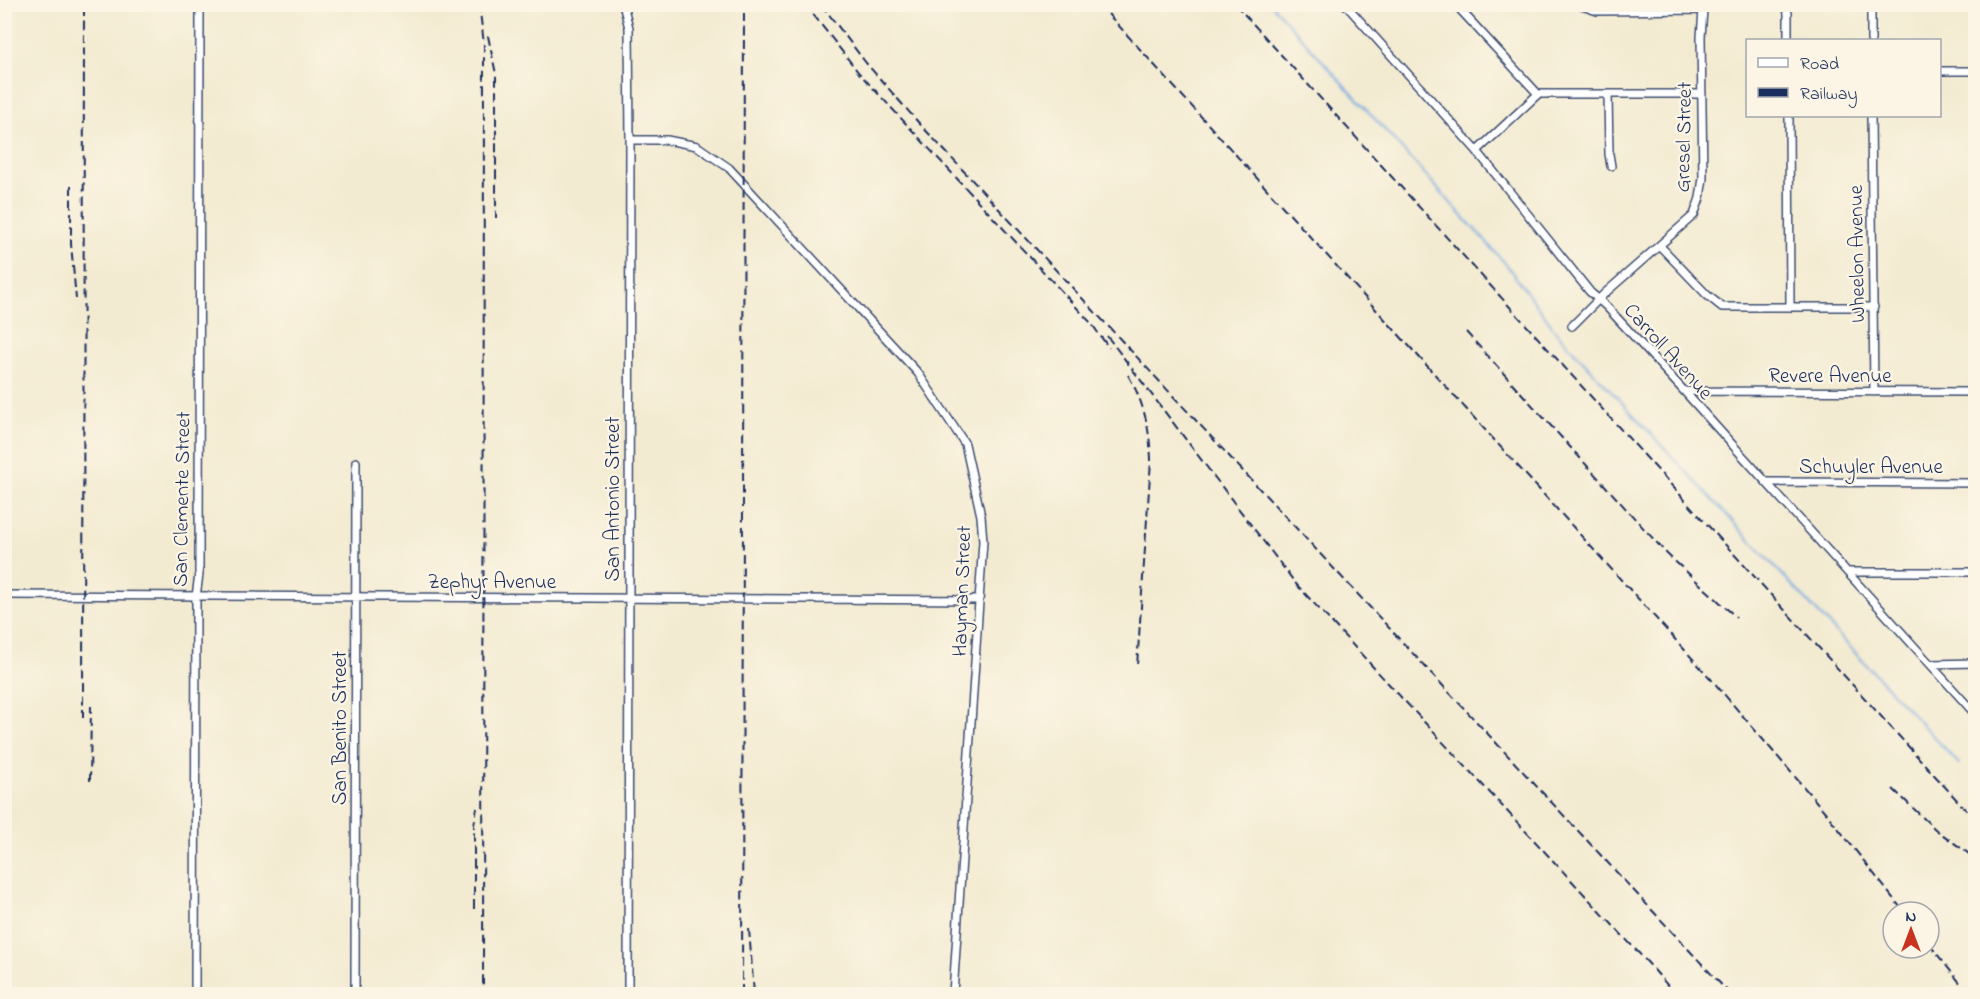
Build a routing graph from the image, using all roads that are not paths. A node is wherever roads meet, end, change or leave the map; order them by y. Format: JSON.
{"nodes":[{"id":1,"x":200,"y":4,"type":"edge"},
{"id":2,"x":623,"y":4,"type":"edge"},
{"id":3,"x":1345,"y":4,"type":"edge"},
{"id":4,"x":1455,"y":4,"type":"edge"},
{"id":5,"x":1576,"y":4,"type":"edge"},
{"id":6,"x":1785,"y":4,"type":"edge"},
{"id":7,"x":1871,"y":4,"type":"edge"},
{"id":8,"x":1638,"y":7,"type":"edge"},
{"id":9,"x":1706,"y":7,"type":"edge"},
{"id":10,"x":1788,"y":39,"type":"edge"},
{"id":11,"x":1871,"y":39,"type":"edge"},
{"id":12,"x":1941,"y":71,"type":"edge"},
{"id":13,"x":1976,"y":71,"type":"edge"},
{"id":14,"x":1538,"y":94,"type":"junction"},
{"id":15,"x":1608,"y":94,"type":"junction"},
{"id":16,"x":1702,"y":94,"type":"junction"},
{"id":17,"x":1789,"y":117,"type":"edge"},
{"id":18,"x":1871,"y":117,"type":"edge"},
{"id":19,"x":630,"y":140,"type":"junction"},
{"id":20,"x":1477,"y":151,"type":"junction"},
{"id":21,"x":1611,"y":166,"type":"dead end"},
{"id":22,"x":1660,"y":246,"type":"junction"},
{"id":23,"x":1599,"y":300,"type":"junction"},
{"id":24,"x":1790,"y":307,"type":"junction"},
{"id":25,"x":1874,"y":307,"type":"junction"},
{"id":26,"x":1572,"y":326,"type":"dead end"},
{"id":27,"x":1684,"y":391,"type":"junction"},
{"id":28,"x":1874,"y":392,"type":"junction"},
{"id":29,"x":1976,"y":392,"type":"edge"},
{"id":30,"x":356,"y":462,"type":"dead end"},
{"id":31,"x":1766,"y":482,"type":"junction"},
{"id":32,"x":1976,"y":483,"type":"edge"},
{"id":33,"x":1848,"y":572,"type":"junction"},
{"id":34,"x":1976,"y":573,"type":"edge"},
{"id":35,"x":4,"y":595,"type":"edge"},
{"id":36,"x":196,"y":597,"type":"junction"},
{"id":37,"x":356,"y":597,"type":"junction"},
{"id":38,"x":628,"y":598,"type":"junction"},
{"id":39,"x":979,"y":600,"type":"junction"},
{"id":40,"x":1976,"y":663,"type":"edge"},
{"id":41,"x":1930,"y":664,"type":"junction"},
{"id":42,"x":1976,"y":715,"type":"edge"},
{"id":43,"x":195,"y":994,"type":"edge"},
{"id":44,"x":355,"y":994,"type":"edge"},
{"id":45,"x":628,"y":994,"type":"edge"},
{"id":46,"x":953,"y":994,"type":"edge"}],
"edges":[{"from":1,"to":36,"type":"street","name":"San Clemente Street"},
{"from":2,"to":19,"type":"street","name":"San Antonio Street"},
{"from":3,"to":20,"type":"street","name":"Carroll Avenue"},
{"from":4,"to":14,"type":"street"},
{"from":5,"to":8,"type":"street"},
{"from":6,"to":10,"type":"street"},
{"from":7,"to":11,"type":"street"},
{"from":8,"to":9,"type":"street"},
{"from":9,"to":16,"type":"street","name":"Gresel Street"},
{"from":12,"to":13,"type":"street"},
{"from":14,"to":15,"type":"street"},
{"from":14,"to":20,"type":"street"},
{"from":15,"to":16,"type":"street"},
{"from":15,"to":21,"type":"street"},
{"from":16,"to":22,"type":"street","name":"Gresel Street"},
{"from":17,"to":24,"type":"street"},
{"from":18,"to":25,"type":"street","name":"Wheelon Avenue"},
{"from":19,"to":38,"type":"street","name":"San Antonio Street"},
{"from":19,"to":39,"type":"street","name":"Hayman Street"},
{"from":20,"to":23,"type":"street","name":"Carroll Avenue"},
{"from":22,"to":23,"type":"street","name":"Gresel Street"},
{"from":22,"to":24,"type":"street"},
{"from":23,"to":26,"type":"street","name":"Gresel Street"},
{"from":23,"to":27,"type":"street","name":"Carroll Avenue"},
{"from":24,"to":25,"type":"street"},
{"from":25,"to":28,"type":"street","name":"Wheelon Avenue"},
{"from":27,"to":28,"type":"street","name":"Revere Avenue"},
{"from":27,"to":31,"type":"street","name":"Carroll Avenue"},
{"from":28,"to":29,"type":"street","name":"Revere Avenue"},
{"from":30,"to":37,"type":"street","name":"San Benito Street"},
{"from":31,"to":32,"type":"street","name":"Schuyler Avenue"},
{"from":31,"to":33,"type":"street","name":"Carroll Avenue"},
{"from":33,"to":34,"type":"street"},
{"from":33,"to":41,"type":"street","name":"Carroll Avenue"},
{"from":35,"to":36,"type":"street","name":"Zephyr Avenue"},
{"from":36,"to":37,"type":"street","name":"Zephyr Avenue"},
{"from":36,"to":43,"type":"street","name":"San Clemente Street"},
{"from":37,"to":38,"type":"street","name":"Zephyr Avenue"},
{"from":37,"to":44,"type":"street","name":"San Benito Street"},
{"from":38,"to":39,"type":"street","name":"Zephyr Avenue"},
{"from":38,"to":45,"type":"street","name":"San Antonio Street"},
{"from":39,"to":46,"type":"street","name":"Hayman Street"},
{"from":40,"to":41,"type":"street"},
{"from":41,"to":42,"type":"street","name":"Carroll Avenue"}]}
